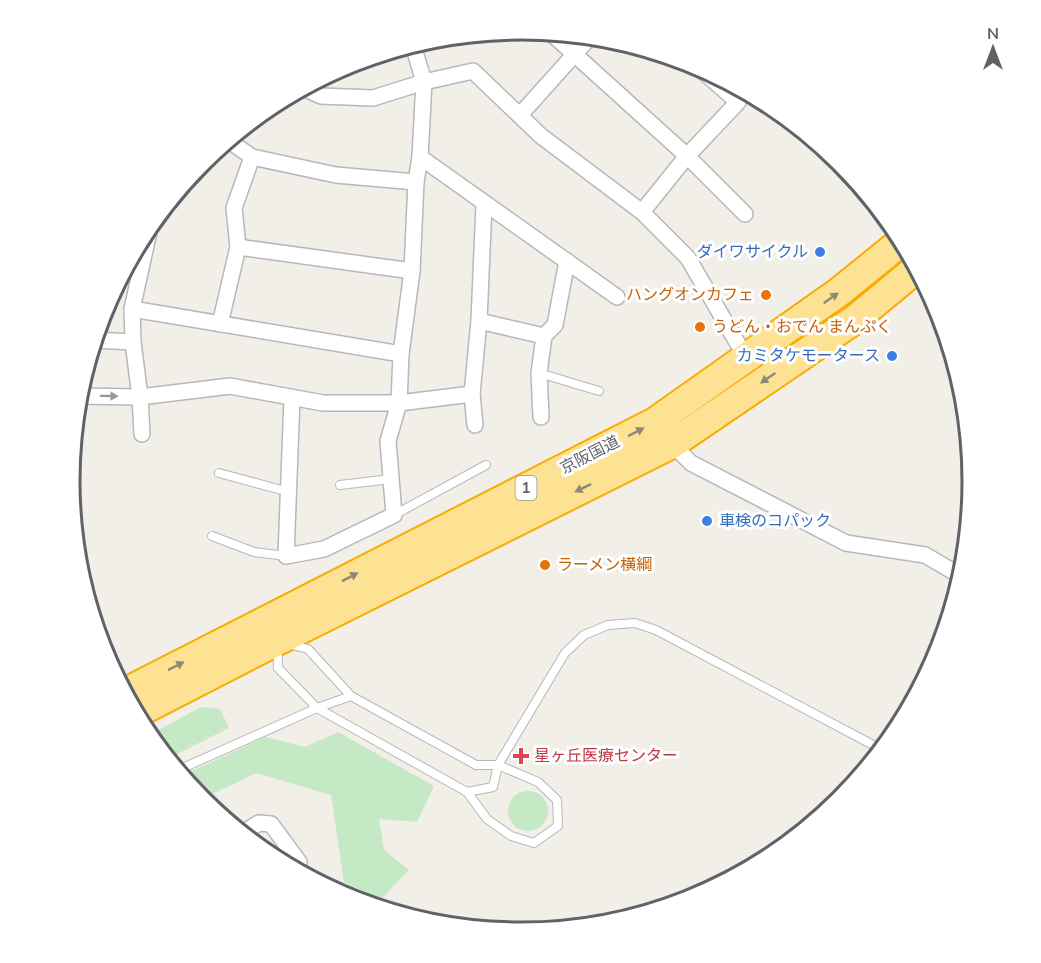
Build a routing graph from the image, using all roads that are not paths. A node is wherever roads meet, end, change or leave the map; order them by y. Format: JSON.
{"nodes":[{"id":1,"x":561,"y":42,"type":"edge"},
{"id":2,"x":582,"y":45,"type":"edge"},
{"id":3,"x":416,"y":54,"type":"edge"},
{"id":4,"x":573,"y":54,"type":"junction"},
{"id":5,"x":424,"y":82,"type":"junction"},
{"id":6,"x":726,"y":92,"type":"edge"},
{"id":7,"x":313,"y":93,"type":"edge"},
{"id":8,"x":520,"y":116,"type":"junction"},
{"id":9,"x":236,"y":145,"type":"edge"},
{"id":10,"x":687,"y":156,"type":"junction"},
{"id":11,"x":252,"y":157,"type":"junction"},
{"id":12,"x":420,"y":157,"type":"junction"},
{"id":13,"x":416,"y":182,"type":"junction"},
{"id":14,"x":484,"y":204,"type":"junction"},
{"id":15,"x":642,"y":212,"type":"junction"},
{"id":16,"x":745,"y":214,"type":"dead end"},
{"id":17,"x":238,"y":247,"type":"junction"},
{"id":18,"x":894,"y":248,"type":"edge"},
{"id":19,"x":145,"y":251,"type":"edge"},
{"id":20,"x":567,"y":261,"type":"junction"},
{"id":21,"x":412,"y":271,"type":"junction"},
{"id":22,"x":910,"y":274,"type":"edge"},
{"id":23,"x":617,"y":297,"type":"dead end"},
{"id":24,"x":132,"y":309,"type":"junction"},
{"id":25,"x":479,"y":321,"type":"junction"},
{"id":26,"x":220,"y":324,"type":"junction"},
{"id":27,"x":544,"y":336,"type":"junction"},
{"id":28,"x":103,"y":340,"type":"edge"},
{"id":29,"x":133,"y":342,"type":"junction"},
{"id":30,"x":401,"y":354,"type":"junction"},
{"id":31,"x":745,"y":356,"type":"junction"},
{"id":32,"x":539,"y":373,"type":"junction"},
{"id":33,"x":599,"y":391,"type":"dead end"},
{"id":34,"x":472,"y":394,"type":"junction"},
{"id":35,"x":88,"y":396,"type":"edge"},
{"id":36,"x":140,"y":397,"type":"junction"},
{"id":37,"x":292,"y":398,"type":"junction"},
{"id":38,"x":399,"y":403,"type":"junction"},
{"id":39,"x":541,"y":417,"type":"dead end"},
{"id":40,"x":475,"y":426,"type":"dead end"},
{"id":41,"x":142,"y":434,"type":"dead end"},
{"id":42,"x":672,"y":444,"type":"junction"},
{"id":43,"x":486,"y":465,"type":"dead end"},
{"id":44,"x":219,"y":473,"type":"dead end"},
{"id":45,"x":391,"y":479,"type":"junction"},
{"id":46,"x":340,"y":485,"type":"dead end"},
{"id":47,"x":290,"y":492,"type":"junction"},
{"id":48,"x":394,"y":515,"type":"junction"},
{"id":49,"x":212,"y":536,"type":"dead end"},
{"id":50,"x":286,"y":556,"type":"junction"},
{"id":51,"x":952,"y":571,"type":"edge"},
{"id":52,"x":270,"y":631,"type":"junction"},
{"id":53,"x":132,"y":690,"type":"edge"},
{"id":54,"x":351,"y":696,"type":"junction"},
{"id":55,"x":316,"y":708,"type":"junction"},
{"id":56,"x":143,"y":709,"type":"edge"},
{"id":57,"x":874,"y":745,"type":"edge"},
{"id":58,"x":498,"y":765,"type":"junction"},
{"id":59,"x":185,"y":767,"type":"edge"},
{"id":60,"x":467,"y":792,"type":"junction"},
{"id":61,"x":249,"y":829,"type":"edge"},
{"id":62,"x":299,"y":862,"type":"edge"}],
"edges":[{"from":1,"to":4,"type":"street"},
{"from":2,"to":4,"type":"street"},
{"from":3,"to":5,"type":"street"},
{"from":4,"to":8,"type":"street"},
{"from":4,"to":10,"type":"street"},
{"from":5,"to":7,"type":"street"},
{"from":5,"to":8,"type":"street"},
{"from":5,"to":12,"type":"street"},
{"from":6,"to":10,"type":"street"},
{"from":8,"to":15,"type":"street"},
{"from":9,"to":11,"type":"street"},
{"from":10,"to":15,"type":"street"},
{"from":10,"to":16,"type":"street"},
{"from":11,"to":13,"type":"street"},
{"from":11,"to":17,"type":"street"},
{"from":12,"to":13,"type":"street"},
{"from":12,"to":14,"type":"street"},
{"from":13,"to":21,"type":"street"},
{"from":14,"to":20,"type":"street"},
{"from":14,"to":25,"type":"street"},
{"from":15,"to":31,"type":"street"},
{"from":17,"to":21,"type":"street"},
{"from":17,"to":26,"type":"street"},
{"from":31,"to":18,"type":"highway","name":"京阪国道","number":"1","one_way":true},
{"from":19,"to":24,"type":"street"},
{"from":20,"to":23,"type":"street"},
{"from":20,"to":27,"type":"street"},
{"from":21,"to":30,"type":"street"},
{"from":22,"to":42,"type":"highway","name":"京阪国道","number":"1","one_way":true},
{"from":24,"to":26,"type":"street"},
{"from":24,"to":29,"type":"street"},
{"from":25,"to":27,"type":"street"},
{"from":25,"to":34,"type":"street"},
{"from":26,"to":30,"type":"street"},
{"from":27,"to":32,"type":"street"},
{"from":28,"to":29,"type":"street"},
{"from":29,"to":36,"type":"street"},
{"from":30,"to":38,"type":"street"},
{"from":52,"to":31,"type":"highway","name":"京阪国道","number":"1","one_way":true},
{"from":32,"to":33,"type":"lane"},
{"from":32,"to":39,"type":"street"},
{"from":34,"to":38,"type":"street"},
{"from":34,"to":40,"type":"street"},
{"from":35,"to":36,"type":"street","one_way":true},
{"from":36,"to":37,"type":"street"},
{"from":36,"to":41,"type":"street"},
{"from":37,"to":38,"type":"street"},
{"from":37,"to":47,"type":"street"},
{"from":38,"to":45,"type":"street"},
{"from":42,"to":51,"type":"street"},
{"from":42,"to":52,"type":"highway","name":"京阪国道","number":"1","one_way":true},
{"from":43,"to":48,"type":"lane"},
{"from":44,"to":47,"type":"lane"},
{"from":45,"to":46,"type":"lane"},
{"from":45,"to":48,"type":"street"},
{"from":47,"to":50,"type":"street"},
{"from":48,"to":50,"type":"street"},
{"from":49,"to":50,"type":"lane"},
{"from":53,"to":52,"type":"highway","name":"京阪国道","number":"1","one_way":true},
{"from":52,"to":54,"type":"lane"},
{"from":52,"to":55,"type":"lane"},
{"from":52,"to":56,"type":"highway","name":"京阪国道","number":"1"},
{"from":54,"to":55,"type":"lane"},
{"from":54,"to":58,"type":"lane"},
{"from":55,"to":59,"type":"lane"},
{"from":55,"to":60,"type":"lane"},
{"from":57,"to":58,"type":"lane"},
{"from":58,"to":60,"type":"lane"},
{"from":58,"to":60,"type":"lane"},
{"from":61,"to":62,"type":"street"}]}
